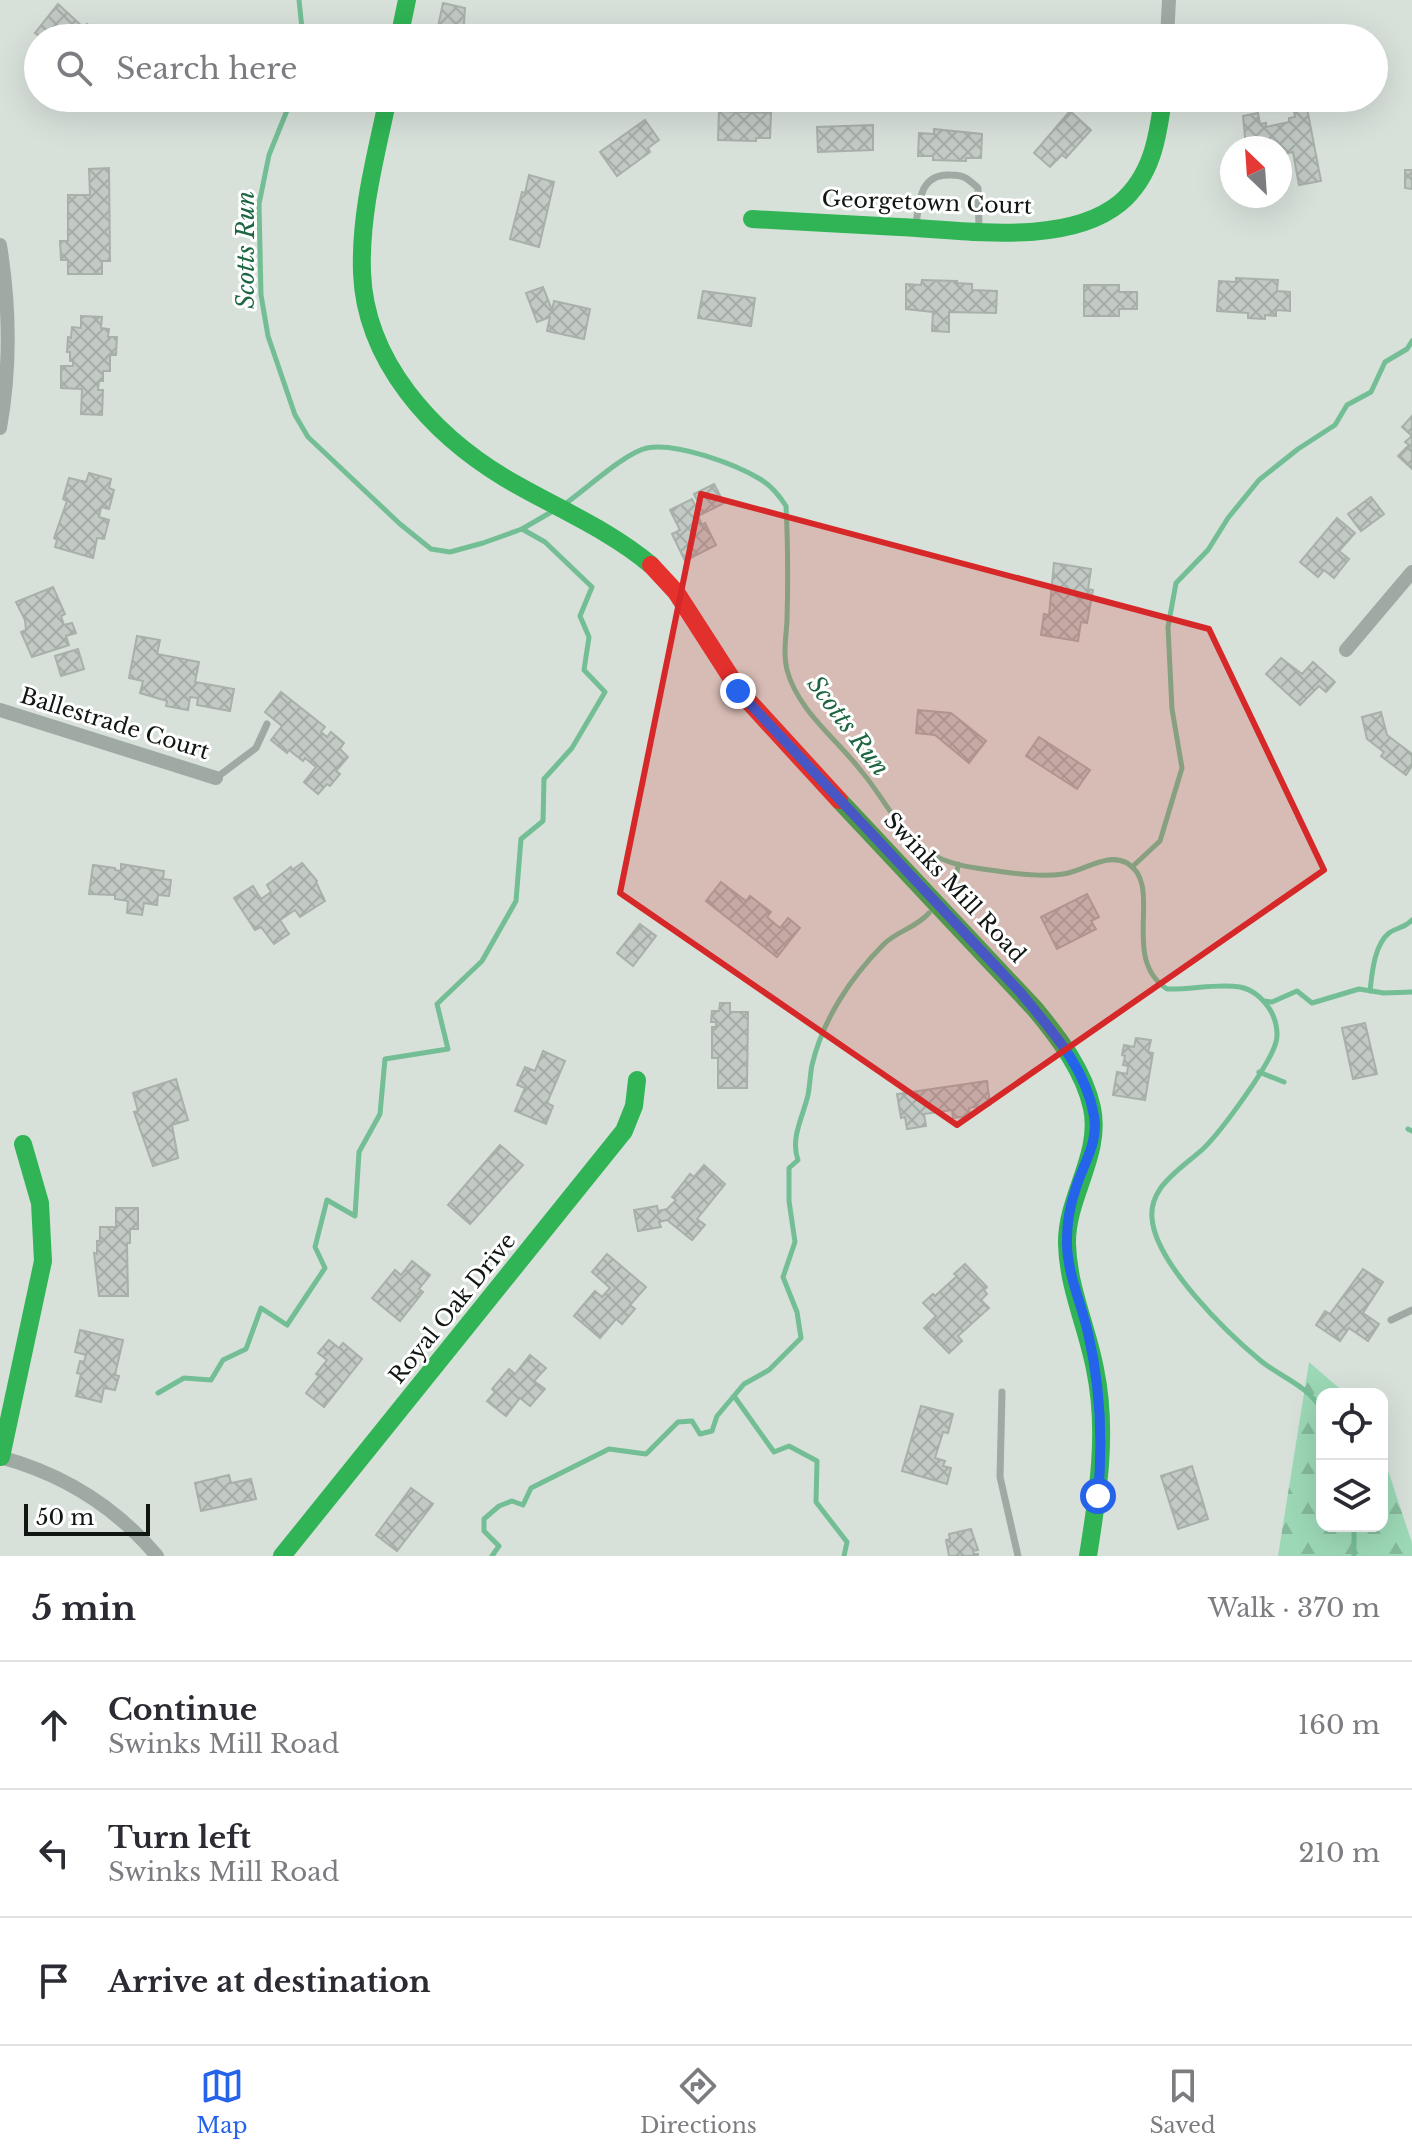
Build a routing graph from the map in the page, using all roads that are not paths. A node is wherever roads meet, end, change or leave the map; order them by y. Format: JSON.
{"nodes":[{"id":1,"x":407,"y":0,"type":"edge"},
{"id":2,"x":1169,"y":0,"type":"edge"},
{"id":3,"x":402,"y":24,"type":"edge"},
{"id":4,"x":1168,"y":24,"type":"edge"},
{"id":5,"x":386,"y":112,"type":"edge"},
{"id":6,"x":1162,"y":112,"type":"edge"},
{"id":7,"x":752,"y":219,"type":"dead end"},
{"id":8,"x":916,"y":227,"type":"junction"},
{"id":9,"x":980,"y":230,"type":"junction"},
{"id":10,"x":0,"y":245,"type":"edge"},
{"id":11,"x":0,"y":428,"type":"edge"},
{"id":12,"x":1412,"y":572,"type":"edge"},
{"id":13,"x":1346,"y":650,"type":"dead end"},
{"id":14,"x":0,"y":710,"type":"edge"},
{"id":15,"x":267,"y":724,"type":"dead end"},
{"id":16,"x":216,"y":778,"type":"joint"},
{"id":17,"x":637,"y":1080,"type":"dead end"},
{"id":18,"x":23,"y":1144,"type":"dead end"},
{"id":19,"x":1412,"y":1310,"type":"edge"},
{"id":20,"x":1391,"y":1320,"type":"dead end"},
{"id":21,"x":1002,"y":1392,"type":"dead end"},
{"id":22,"x":1,"y":1457,"type":"edge"},
{"id":23,"x":157,"y":1556,"type":"edge"},
{"id":24,"x":282,"y":1556,"type":"edge"},
{"id":25,"x":1018,"y":1556,"type":"edge"},
{"id":26,"x":1088,"y":1556,"type":"edge"}],
"edges":[{"from":1,"to":3,"type":"street"},
{"from":2,"to":4,"type":"street"},
{"from":5,"to":26,"type":"street","name":"Swinks Mill Road"},
{"from":6,"to":9,"type":"street","name":"Georgetown Court"},
{"from":7,"to":8,"type":"street","name":"Georgetown Court"},
{"from":8,"to":9,"type":"street","name":"Georgetown Court"},
{"from":8,"to":9,"type":"lane"},
{"from":10,"to":11,"type":"street"},
{"from":12,"to":13,"type":"street"},
{"from":14,"to":16,"type":"street","name":"Ballestrade Court"},
{"from":15,"to":16,"type":"lane"},
{"from":17,"to":24,"type":"street","name":"Royal Oak Drive"},
{"from":18,"to":22,"type":"street"},
{"from":19,"to":20,"type":"lane"},
{"from":21,"to":25,"type":"lane"},
{"from":22,"to":23,"type":"street"}]}
